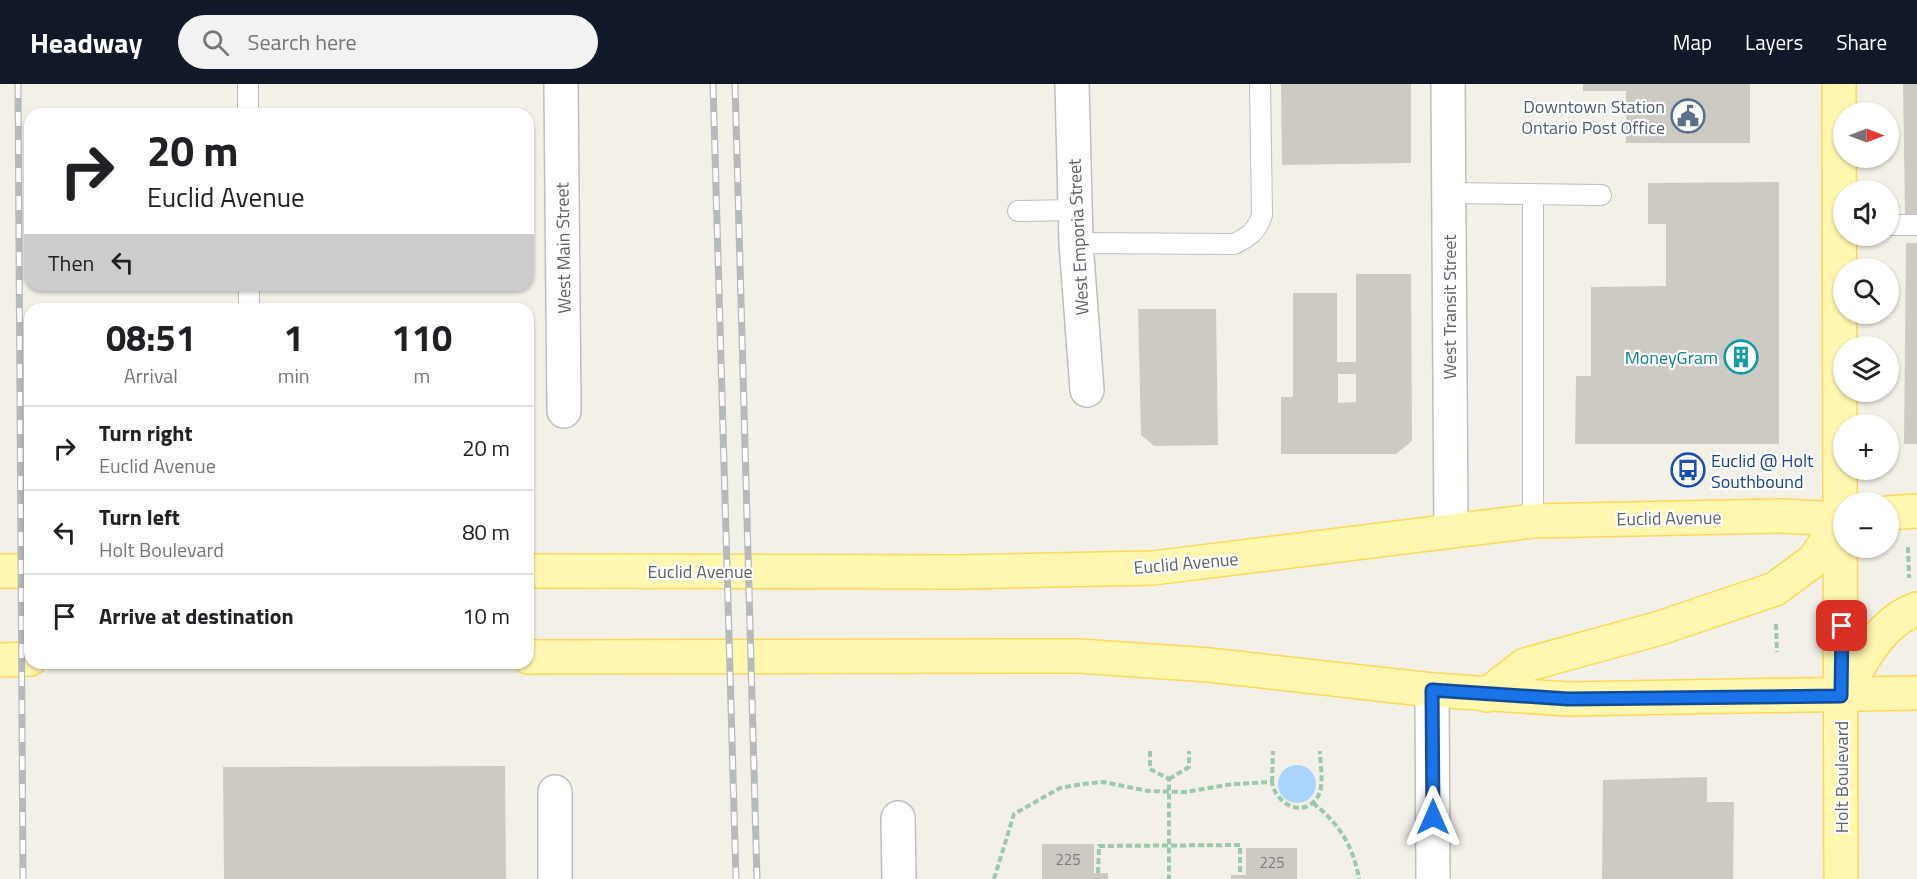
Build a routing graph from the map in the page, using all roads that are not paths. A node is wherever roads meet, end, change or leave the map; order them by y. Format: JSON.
{"nodes":[{"id":1,"x":248,"y":84,"type":"edge"},
{"id":2,"x":561,"y":84,"type":"edge"},
{"id":3,"x":1072,"y":84,"type":"edge"},
{"id":4,"x":1260,"y":84,"type":"edge"},
{"id":5,"x":1448,"y":84,"type":"edge"},
{"id":6,"x":1839,"y":84,"type":"edge"},
{"id":7,"x":248,"y":108,"type":"edge"},
{"id":8,"x":1841,"y":180,"type":"edge"},
{"id":9,"x":1449,"y":193,"type":"junction"},
{"id":10,"x":1533,"y":194,"type":"junction"},
{"id":11,"x":1601,"y":195,"type":"dead end"},
{"id":12,"x":1076,"y":210,"type":"junction"},
{"id":13,"x":1018,"y":211,"type":"dead end"},
{"id":14,"x":1899,"y":225,"type":"edge"},
{"id":15,"x":1917,"y":225,"type":"edge"},
{"id":16,"x":1076,"y":243,"type":"junction"},
{"id":17,"x":1842,"y":246,"type":"edge"},
{"id":18,"x":1087,"y":390,"type":"dead end"},
{"id":19,"x":564,"y":411,"type":"dead end"},
{"id":20,"x":1842,"y":492,"type":"edge"},
{"id":21,"x":1917,"y":511,"type":"edge"},
{"id":22,"x":1899,"y":512,"type":"edge"},
{"id":23,"x":1833,"y":519,"type":"edge"},
{"id":24,"x":1533,"y":521,"type":"junction"},
{"id":25,"x":1451,"y":530,"type":"junction"},
{"id":26,"x":1833,"y":532,"type":"edge"},
{"id":27,"x":1842,"y":558,"type":"edge"},
{"id":28,"x":0,"y":571,"type":"edge"},
{"id":29,"x":24,"y":571,"type":"edge"},
{"id":30,"x":534,"y":571,"type":"edge"},
{"id":31,"x":1913,"y":598,"type":"edge"},
{"id":32,"x":534,"y":657,"type":"edge"},
{"id":33,"x":24,"y":659,"type":"edge"},
{"id":34,"x":0,"y":660,"type":"edge"},
{"id":35,"x":1432,"y":690,"type":"junction"},
{"id":36,"x":1917,"y":693,"type":"edge"},
{"id":37,"x":1486,"y":695,"type":"junction"},
{"id":38,"x":1841,"y":696,"type":"junction"},
{"id":39,"x":555,"y":792,"type":"dead end"},
{"id":40,"x":898,"y":818,"type":"dead end"},
{"id":41,"x":555,"y":879,"type":"edge"},
{"id":42,"x":899,"y":879,"type":"edge"},
{"id":43,"x":1433,"y":879,"type":"edge"},
{"id":44,"x":1841,"y":879,"type":"edge"}],
"edges":[{"from":1,"to":7,"type":"lane"},
{"from":2,"to":19,"type":"street","name":"West Main Street"},
{"from":3,"to":12,"type":"street","name":"West Emporia Street"},
{"from":4,"to":16,"type":"lane"},
{"from":5,"to":9,"type":"street","name":"West Transit Street"},
{"from":6,"to":8,"type":"main road","name":"Holt Boulevard"},
{"from":9,"to":10,"type":"lane"},
{"from":9,"to":25,"type":"street","name":"West Transit Street"},
{"from":10,"to":11,"type":"lane"},
{"from":10,"to":24,"type":"lane"},
{"from":12,"to":13,"type":"lane"},
{"from":12,"to":16,"type":"street","name":"West Emporia Street"},
{"from":14,"to":15,"type":"lane"},
{"from":16,"to":18,"type":"street","name":"West Emporia Street"},
{"from":17,"to":20,"type":"main road","name":"Holt Boulevard"},
{"from":21,"to":22,"type":"main road"},
{"from":23,"to":24,"type":"main road","name":"Euclid Avenue"},
{"from":24,"to":25,"type":"main road","name":"Euclid Avenue"},
{"from":25,"to":30,"type":"main road","name":"Euclid Avenue"},
{"from":26,"to":37,"type":"main road"},
{"from":27,"to":38,"type":"main road","name":"Holt Boulevard"},
{"from":28,"to":29,"type":"main road"},
{"from":31,"to":38,"type":"main road"},
{"from":32,"to":35,"type":"main road"},
{"from":33,"to":34,"type":"main road"},
{"from":35,"to":37,"type":"main road"},
{"from":35,"to":43,"type":"street"},
{"from":36,"to":38,"type":"main road"},
{"from":37,"to":38,"type":"main road"},
{"from":38,"to":44,"type":"main road","name":"Holt Boulevard"},
{"from":39,"to":41,"type":"street"},
{"from":40,"to":42,"type":"street"}]}
